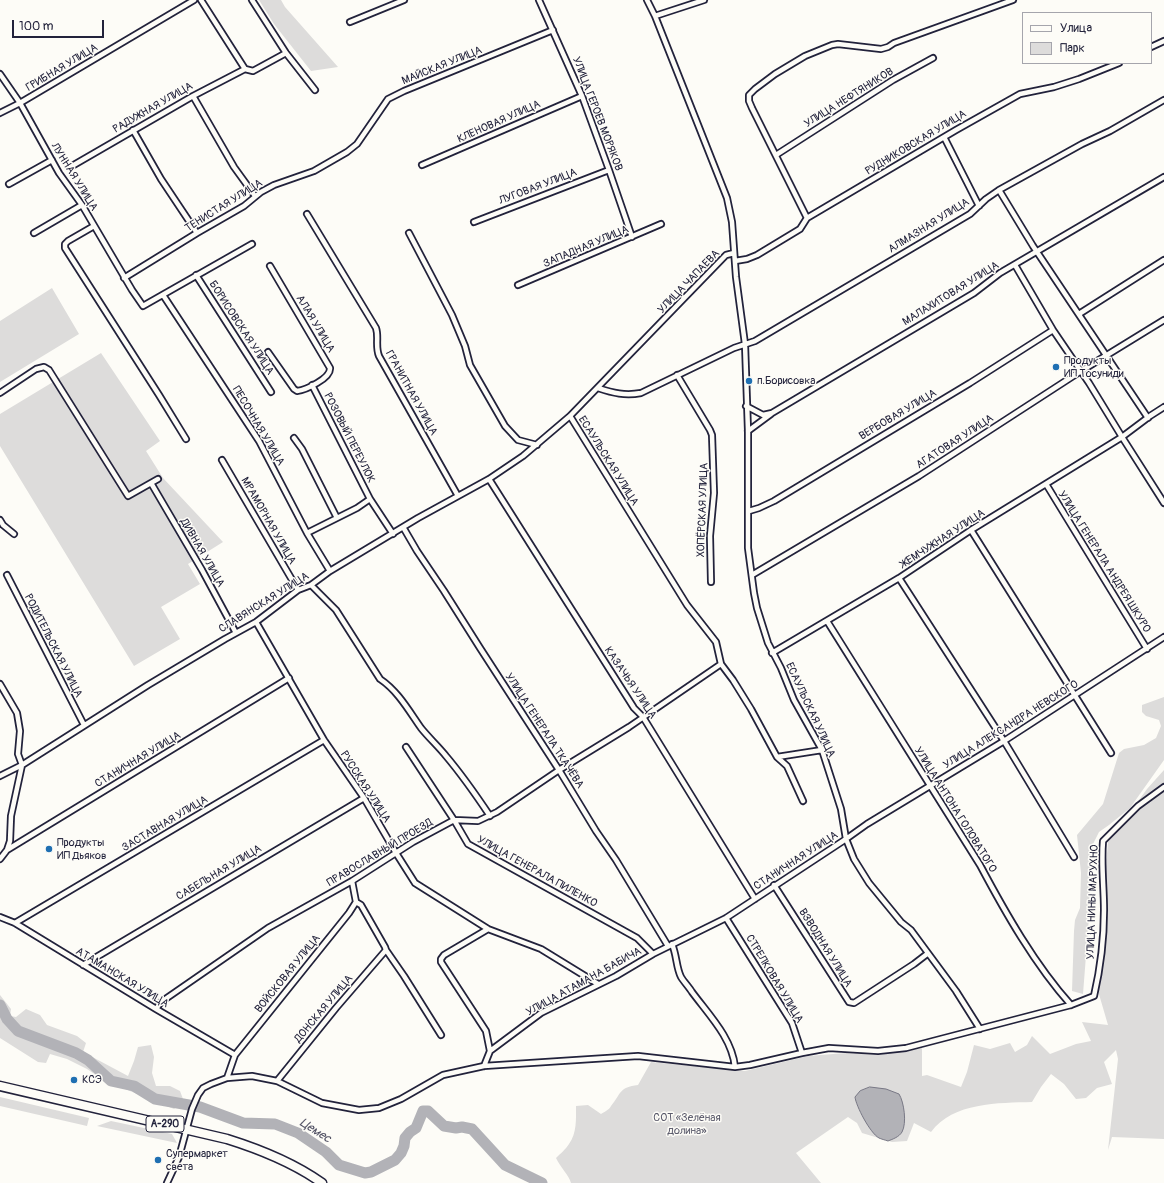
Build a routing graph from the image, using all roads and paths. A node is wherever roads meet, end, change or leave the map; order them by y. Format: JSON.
{"nodes":[{"id":1,"x":194,"y":0,"type":"edge"},
{"id":2,"x":201,"y":0,"type":"edge"},
{"id":3,"x":252,"y":0,"type":"edge"},
{"id":4,"x":404,"y":0,"type":"edge"},
{"id":5,"x":539,"y":0,"type":"edge"},
{"id":6,"x":647,"y":0,"type":"edge"},
{"id":7,"x":704,"y":0,"type":"edge"},
{"id":8,"x":1013,"y":0,"type":"edge"},
{"id":9,"x":655,"y":16,"type":"junction"},
{"id":10,"x":350,"y":22,"type":"dead end"},
{"id":11,"x":553,"y":30,"type":"junction"},
{"id":12,"x":1164,"y":41,"type":"edge"},
{"id":13,"x":1152,"y":47,"type":"edge"},
{"id":14,"x":286,"y":54,"type":"junction"},
{"id":15,"x":933,"y":58,"type":"dead end"},
{"id":16,"x":1116,"y":64,"type":"edge"},
{"id":17,"x":245,"y":69,"type":"junction"},
{"id":18,"x":0,"y":74,"type":"edge"},
{"id":19,"x":315,"y":90,"type":"dead end"},
{"id":20,"x":192,"y":96,"type":"junction"},
{"id":21,"x":582,"y":96,"type":"junction"},
{"id":22,"x":1164,"y":100,"type":"edge"},
{"id":23,"x":20,"y":103,"type":"junction"},
{"id":24,"x":0,"y":113,"type":"edge"},
{"id":25,"x":133,"y":130,"type":"junction"},
{"id":26,"x":944,"y":137,"type":"junction"},
{"id":27,"x":357,"y":144,"type":"joint"},
{"id":28,"x":776,"y":155,"type":"junction"},
{"id":29,"x":52,"y":160,"type":"junction"},
{"id":30,"x":422,"y":165,"type":"dead end"},
{"id":31,"x":72,"y":166,"type":"dead end"},
{"id":32,"x":609,"y":170,"type":"junction"},
{"id":33,"x":1164,"y":177,"type":"edge"},
{"id":34,"x":9,"y":184,"type":"dead end"},
{"id":35,"x":999,"y":190,"type":"junction"},
{"id":36,"x":255,"y":196,"type":"junction"},
{"id":37,"x":82,"y":205,"type":"junction"},
{"id":38,"x":979,"y":206,"type":"junction"},
{"id":39,"x":307,"y":214,"type":"dead end"},
{"id":40,"x":807,"y":218,"type":"junction"},
{"id":41,"x":474,"y":222,"type":"dead end"},
{"id":42,"x":661,"y":224,"type":"dead end"},
{"id":43,"x":94,"y":226,"type":"junction"},
{"id":44,"x":34,"y":233,"type":"dead end"},
{"id":45,"x":197,"y":233,"type":"junction"},
{"id":46,"x":409,"y":234,"type":"dead end"},
{"id":47,"x":632,"y":237,"type":"junction"},
{"id":48,"x":252,"y":244,"type":"dead end"},
{"id":49,"x":1037,"y":252,"type":"junction"},
{"id":50,"x":734,"y":253,"type":"junction"},
{"id":51,"x":1164,"y":260,"type":"edge"},
{"id":52,"x":735,"y":261,"type":"junction"},
{"id":53,"x":1015,"y":265,"type":"junction"},
{"id":54,"x":270,"y":266,"type":"dead end"},
{"id":55,"x":196,"y":275,"type":"junction"},
{"id":56,"x":124,"y":278,"type":"junction"},
{"id":57,"x":518,"y":285,"type":"dead end"},
{"id":58,"x":163,"y":295,"type":"junction"},
{"id":59,"x":1079,"y":314,"type":"junction"},
{"id":60,"x":1164,"y":320,"type":"edge"},
{"id":61,"x":1053,"y":330,"type":"junction"},
{"id":62,"x":745,"y":344,"type":"junction"},
{"id":63,"x":268,"y":352,"type":"dead end"},
{"id":64,"x":1106,"y":355,"type":"junction"},
{"id":65,"x":1081,"y":371,"type":"junction"},
{"id":66,"x":677,"y":375,"type":"junction"},
{"id":67,"x":312,"y":385,"type":"junction"},
{"id":68,"x":598,"y":388,"type":"junction"},
{"id":69,"x":271,"y":392,"type":"dead end"},
{"id":70,"x":0,"y":393,"type":"edge"},
{"id":71,"x":746,"y":406,"type":"junction"},
{"id":72,"x":1164,"y":408,"type":"edge"},
{"id":73,"x":772,"y":413,"type":"junction"},
{"id":74,"x":570,"y":416,"type":"junction"},
{"id":75,"x":1148,"y":418,"type":"junction"},
{"id":76,"x":748,"y":431,"type":"junction"},
{"id":77,"x":1122,"y":437,"type":"junction"},
{"id":78,"x":294,"y":438,"type":"dead end"},
{"id":79,"x":186,"y":439,"type":"dead end"},
{"id":80,"x":537,"y":445,"type":"junction"},
{"id":81,"x":222,"y":460,"type":"dead end"},
{"id":82,"x":158,"y":479,"type":"dead end"},
{"id":83,"x":488,"y":479,"type":"junction"},
{"id":84,"x":151,"y":483,"type":"junction"},
{"id":85,"x":1046,"y":484,"type":"junction"},
{"id":86,"x":458,"y":496,"type":"junction"},
{"id":87,"x":370,"y":499,"type":"junction"},
{"id":88,"x":1164,"y":503,"type":"edge"},
{"id":89,"x":749,"y":511,"type":"junction"},
{"id":90,"x":337,"y":518,"type":"junction"},
{"id":91,"x":0,"y":520,"type":"edge"},
{"id":92,"x":403,"y":527,"type":"junction"},
{"id":93,"x":971,"y":530,"type":"junction"},
{"id":94,"x":307,"y":533,"type":"junction"},
{"id":95,"x":14,"y":534,"type":"dead end"},
{"id":96,"x":393,"y":534,"type":"junction"},
{"id":97,"x":330,"y":571,"type":"junction"},
{"id":98,"x":7,"y":575,"type":"dead end"},
{"id":99,"x":752,"y":575,"type":"junction"},
{"id":100,"x":899,"y":578,"type":"junction"},
{"id":101,"x":711,"y":582,"type":"dead end"},
{"id":102,"x":311,"y":585,"type":"junction"},
{"id":103,"x":298,"y":590,"type":"junction"},
{"id":104,"x":827,"y":621,"type":"junction"},
{"id":105,"x":256,"y":622,"type":"junction"},
{"id":106,"x":236,"y":632,"type":"junction"},
{"id":107,"x":1164,"y":638,"type":"edge"},
{"id":108,"x":1147,"y":649,"type":"junction"},
{"id":109,"x":772,"y":654,"type":"junction"},
{"id":110,"x":722,"y":664,"type":"junction"},
{"id":111,"x":289,"y":678,"type":"junction"},
{"id":112,"x":0,"y":684,"type":"edge"},
{"id":113,"x":1075,"y":694,"type":"junction"},
{"id":114,"x":643,"y":717,"type":"junction"},
{"id":115,"x":84,"y":725,"type":"junction"},
{"id":116,"x":324,"y":740,"type":"junction"},
{"id":117,"x":1004,"y":740,"type":"junction"},
{"id":118,"x":406,"y":747,"type":"dead end"},
{"id":119,"x":822,"y":750,"type":"junction"},
{"id":120,"x":1111,"y":753,"type":"dead end"},
{"id":121,"x":777,"y":757,"type":"junction"},
{"id":122,"x":22,"y":765,"type":"junction"},
{"id":123,"x":559,"y":770,"type":"junction"},
{"id":124,"x":0,"y":776,"type":"edge"},
{"id":125,"x":930,"y":786,"type":"junction"},
{"id":126,"x":1164,"y":787,"type":"edge"},
{"id":127,"x":364,"y":798,"type":"junction"},
{"id":128,"x":803,"y":801,"type":"dead end"},
{"id":129,"x":490,"y":816,"type":"junction"},
{"id":130,"x":454,"y":820,"type":"junction"},
{"id":131,"x":846,"y":839,"type":"junction"},
{"id":132,"x":7,"y":850,"type":"junction"},
{"id":133,"x":396,"y":853,"type":"junction"},
{"id":134,"x":1074,"y":856,"type":"dead end"},
{"id":135,"x":0,"y":859,"type":"edge"},
{"id":136,"x":352,"y":881,"type":"junction"},
{"id":137,"x":774,"y":886,"type":"junction"},
{"id":138,"x":755,"y":899,"type":"junction"},
{"id":139,"x":356,"y":902,"type":"junction"},
{"id":140,"x":0,"y":917,"type":"edge"},
{"id":141,"x":726,"y":918,"type":"junction"},
{"id":142,"x":15,"y":923,"type":"junction"},
{"id":143,"x":488,"y":929,"type":"junction"},
{"id":144,"x":670,"y":945,"type":"junction"},
{"id":145,"x":386,"y":950,"type":"junction"},
{"id":146,"x":652,"y":954,"type":"junction"},
{"id":147,"x":927,"y":954,"type":"junction"},
{"id":148,"x":83,"y":965,"type":"junction"},
{"id":149,"x":598,"y":984,"type":"junction"},
{"id":150,"x":1071,"y":1005,"type":"junction"},
{"id":151,"x":156,"y":1009,"type":"junction"},
{"id":152,"x":980,"y":1029,"type":"junction"},
{"id":153,"x":440,"y":1035,"type":"dead end"},
{"id":154,"x":490,"y":1051,"type":"junction"},
{"id":155,"x":802,"y":1053,"type":"junction"},
{"id":156,"x":235,"y":1055,"type":"junction"},
{"id":157,"x":484,"y":1066,"type":"junction"},
{"id":158,"x":735,"y":1067,"type":"junction"},
{"id":159,"x":227,"y":1078,"type":"junction"},
{"id":160,"x":277,"y":1081,"type":"junction"},
{"id":161,"x":0,"y":1086,"type":"edge"},
{"id":162,"x":186,"y":1128,"type":"junction"},
{"id":163,"x":167,"y":1183,"type":"edge"},
{"id":164,"x":322,"y":1183,"type":"edge"}],
"edges":[{"from":1,"to":23,"type":"street","name":"ГРИБНАЯ УЛИЦА"},
{"from":2,"to":17,"type":"street"},
{"from":3,"to":14,"type":"street"},
{"from":4,"to":10,"type":"street"},
{"from":5,"to":11,"type":"street","name":"УЛИЦА ГЕРОЕВ МОРЯКОВ"},
{"from":6,"to":9,"type":"street","name":"УЛИЦА ЧАПАЕВА"},
{"from":7,"to":9,"type":"street"},
{"from":8,"to":28,"type":"street"},
{"from":9,"to":50,"type":"street","name":"УЛИЦА ЧАПАЕВА"},
{"from":11,"to":21,"type":"street","name":"УЛИЦА ГЕРОЕВ МОРЯКОВ"},
{"from":11,"to":27,"type":"street","name":"МАЙСКАЯ УЛИЦА"},
{"from":12,"to":13,"type":"street"},
{"from":14,"to":17,"type":"street","name":"РАДУЖНАЯ УЛИЦА"},
{"from":14,"to":19,"type":"street"},
{"from":15,"to":28,"type":"street","name":"УЛИЦА НЕФТЯНИКОВ"},
{"from":16,"to":26,"type":"street","name":"РУДНИКОВСКАЯ УЛИЦА"},
{"from":17,"to":20,"type":"street","name":"РАДУЖНАЯ УЛИЦА"},
{"from":18,"to":23,"type":"street","name":"ЛУННАЯ УЛИЦА"},
{"from":20,"to":25,"type":"street","name":"РАДУЖНАЯ УЛИЦА"},
{"from":20,"to":36,"type":"street"},
{"from":21,"to":30,"type":"street","name":"КЛЕНОВАЯ УЛИЦА"},
{"from":21,"to":32,"type":"street","name":"УЛИЦА ГЕРОЕВ МОРЯКОВ"},
{"from":22,"to":35,"type":"street","name":"АЛМАЗНАЯ УЛИЦА"},
{"from":23,"to":24,"type":"street","name":"ГРИБНАЯ УЛИЦА"},
{"from":23,"to":29,"type":"street","name":"ЛУННАЯ УЛИЦА"},
{"from":25,"to":31,"type":"street","name":"РАДУЖНАЯ УЛИЦА"},
{"from":25,"to":45,"type":"street"},
{"from":26,"to":38,"type":"street"},
{"from":26,"to":40,"type":"street","name":"РУДНИКОВСКАЯ УЛИЦА"},
{"from":27,"to":36,"type":"street","name":"ТЕНИСТАЯ УЛИЦА"},
{"from":28,"to":40,"type":"street"},
{"from":29,"to":34,"type":"street"},
{"from":29,"to":37,"type":"street","name":"ЛУННАЯ УЛИЦА"},
{"from":32,"to":41,"type":"street","name":"ЛУГОВАЯ УЛИЦА"},
{"from":32,"to":47,"type":"street","name":"УЛИЦА ГЕРОЕВ МОРЯКОВ"},
{"from":33,"to":49,"type":"street","name":"МАЛАХИТОВАЯ УЛИЦА"},
{"from":35,"to":38,"type":"street","name":"АЛМАЗНАЯ УЛИЦА"},
{"from":35,"to":49,"type":"street"},
{"from":36,"to":45,"type":"street","name":"ТЕНИСТАЯ УЛИЦА"},
{"from":37,"to":43,"type":"street","name":"ЛУННАЯ УЛИЦА"},
{"from":37,"to":44,"type":"street"},
{"from":38,"to":62,"type":"street","name":"АЛМАЗНАЯ УЛИЦА"},
{"from":39,"to":86,"type":"street","name":"ГРАНИТНАЯ УЛИЦА"},
{"from":40,"to":52,"type":"street","name":"РУДНИКОВСКАЯ УЛИЦА"},
{"from":42,"to":47,"type":"street","name":"ЗАПАДНАЯ УЛИЦА"},
{"from":43,"to":56,"type":"street","name":"ЛУННАЯ УЛИЦА"},
{"from":43,"to":79,"type":"street"},
{"from":45,"to":56,"type":"street","name":"ТЕНИСТАЯ УЛИЦА"},
{"from":46,"to":80,"type":"street"},
{"from":47,"to":57,"type":"street","name":"ЗАПАДНАЯ УЛИЦА"},
{"from":48,"to":55,"type":"street"},
{"from":49,"to":53,"type":"street","name":"МАЛАХИТОВАЯ УЛИЦА"},
{"from":49,"to":59,"type":"street"},
{"from":50,"to":52,"type":"street","name":"ЕСАУЛЬСКАЯ УЛИЦА"},
{"from":50,"to":68,"type":"street","name":"УЛИЦА ЧАПАЕВА"},
{"from":51,"to":59,"type":"street"},
{"from":52,"to":62,"type":"street","name":"ЕСАУЛЬСКАЯ УЛИЦА"},
{"from":53,"to":61,"type":"street"},
{"from":53,"to":73,"type":"street","name":"МАЛАХИТОВАЯ УЛИЦА"},
{"from":54,"to":67,"type":"street","name":"АЛАЯ УЛИЦА"},
{"from":55,"to":58,"type":"street"},
{"from":55,"to":69,"type":"street","name":"БОРИСОВСКАЯ УЛИЦА"},
{"from":56,"to":58,"type":"street","name":"ЛУННАЯ УЛИЦА"},
{"from":58,"to":94,"type":"street","name":"ПЕСОЧНАЯ УЛИЦА"},
{"from":59,"to":64,"type":"street"},
{"from":60,"to":64,"type":"street","name":"АГАТОВАЯ УЛИЦА"},
{"from":61,"to":65,"type":"street"},
{"from":61,"to":89,"type":"street","name":"ВЕРБОВАЯ УЛИЦА"},
{"from":62,"to":66,"type":"street","name":"АЛМАЗНАЯ УЛИЦА"},
{"from":62,"to":71,"type":"street","name":"ЕСАУЛЬСКАЯ УЛИЦА"},
{"from":63,"to":67,"type":"street"},
{"from":64,"to":65,"type":"street","name":"АГАТОВАЯ УЛИЦА"},
{"from":64,"to":75,"type":"street"},
{"from":65,"to":77,"type":"street"},
{"from":65,"to":99,"type":"street","name":"АГАТОВАЯ УЛИЦА"},
{"from":66,"to":68,"type":"street","name":"АЛМАЗНАЯ УЛИЦА"},
{"from":66,"to":101,"type":"street","name":"ХОПЁРСКАЯ УЛИЦА"},
{"from":67,"to":87,"type":"street","name":"РОЗОВЫЙ ПЕРЕУЛОК"},
{"from":68,"to":74,"type":"street","name":"УЛИЦА ЧАПАЕВА"},
{"from":70,"to":84,"type":"street"},
{"from":71,"to":73,"type":"street"},
{"from":71,"to":76,"type":"street","name":"ЕСАУЛЬСКАЯ УЛИЦА"},
{"from":72,"to":75,"type":"street","name":"ЖЕМЧУЖНАЯ УЛИЦА"},
{"from":73,"to":76,"type":"street","name":"МАЛАХИТОВАЯ УЛИЦА"},
{"from":74,"to":80,"type":"street","name":"УЛИЦА ЧАПАЕВА"},
{"from":74,"to":110,"type":"street","name":"ЕСАУЛЬСКАЯ УЛИЦА"},
{"from":75,"to":77,"type":"street","name":"ЖЕМЧУЖНАЯ УЛИЦА"},
{"from":76,"to":89,"type":"street","name":"ЕСАУЛЬСКАЯ УЛИЦА"},
{"from":77,"to":85,"type":"street","name":"ЖЕМЧУЖНАЯ УЛИЦА"},
{"from":77,"to":88,"type":"street"},
{"from":78,"to":90,"type":"street"},
{"from":80,"to":83,"type":"street","name":"СЛАВЯНСКАЯ УЛИЦА"},
{"from":81,"to":103,"type":"street","name":"МРАМОРНАЯ УЛИЦА"},
{"from":82,"to":84,"type":"street"},
{"from":83,"to":86,"type":"street","name":"СЛАВЯНСКАЯ УЛИЦА"},
{"from":83,"to":114,"type":"street","name":"КАЗАЧЬЯ УЛИЦА"},
{"from":84,"to":106,"type":"street","name":"ДИВНАЯ УЛИЦА"},
{"from":85,"to":93,"type":"street","name":"ЖЕМЧУЖНАЯ УЛИЦА"},
{"from":85,"to":108,"type":"street","name":"УЛИЦА ГЕНЕРАЛА АНДРЕЯ ШКУРО"},
{"from":86,"to":92,"type":"street","name":"СЛАВЯНСКАЯ УЛИЦА"},
{"from":87,"to":90,"type":"street"},
{"from":87,"to":96,"type":"street","name":"РОЗОВЫЙ ПЕРЕУЛОК"},
{"from":89,"to":99,"type":"street","name":"ЕСАУЛЬСКАЯ УЛИЦА"},
{"from":90,"to":94,"type":"street"},
{"from":91,"to":95,"type":"street"},
{"from":92,"to":96,"type":"street","name":"СЛАВЯНСКАЯ УЛИЦА"},
{"from":92,"to":123,"type":"street","name":"УЛИЦА ГЕНЕРАЛА ТКАЧЁВА"},
{"from":93,"to":100,"type":"street","name":"ЖЕМЧУЖНАЯ УЛИЦА"},
{"from":93,"to":113,"type":"street"},
{"from":94,"to":97,"type":"street","name":"ПЕСОЧНАЯ УЛИЦА"},
{"from":96,"to":97,"type":"street","name":"СЛАВЯНСКАЯ УЛИЦА"},
{"from":97,"to":102,"type":"street","name":"СЛАВЯНСКАЯ УЛИЦА"},
{"from":98,"to":115,"type":"street","name":"РОДИТЕЛЬСКАЯ УЛИЦА"},
{"from":99,"to":109,"type":"street","name":"ЕСАУЛЬСКАЯ УЛИЦА"},
{"from":100,"to":104,"type":"street","name":"ЖЕМЧУЖНАЯ УЛИЦА"},
{"from":100,"to":117,"type":"street"},
{"from":102,"to":103,"type":"street","name":"СЛАВЯНСКАЯ УЛИЦА"},
{"from":102,"to":129,"type":"street"},
{"from":103,"to":105,"type":"street","name":"СЛАВЯНСКАЯ УЛИЦА"},
{"from":104,"to":109,"type":"street","name":"ЖЕМЧУЖНАЯ УЛИЦА"},
{"from":104,"to":125,"type":"street","name":"УЛИЦА АНТОНА ГОЛОВАТОГО"},
{"from":105,"to":106,"type":"street","name":"СЛАВЯНСКАЯ УЛИЦА"},
{"from":105,"to":111,"type":"street","name":"РУССКАЯ УЛИЦА"},
{"from":106,"to":115,"type":"street","name":"СЛАВЯНСКАЯ УЛИЦА"},
{"from":107,"to":108,"type":"street","name":"УЛИЦА АЛЕКСАНДРА НЕВСКОГО"},
{"from":108,"to":113,"type":"street","name":"УЛИЦА АЛЕКСАНДРА НЕВСКОГО"},
{"from":109,"to":119,"type":"street","name":"ЕСАУЛЬСКАЯ УЛИЦА"},
{"from":110,"to":114,"type":"street"},
{"from":110,"to":121,"type":"street","name":"ЕСАУЛЬСКАЯ УЛИЦА"},
{"from":111,"to":116,"type":"street","name":"РУССКАЯ УЛИЦА"},
{"from":111,"to":132,"type":"street","name":"СТАНИЧНАЯ УЛИЦА"},
{"from":112,"to":122,"type":"street"},
{"from":113,"to":117,"type":"street","name":"УЛИЦА АЛЕКСАНДРА НЕВСКОГО"},
{"from":113,"to":120,"type":"street"},
{"from":114,"to":123,"type":"street"},
{"from":114,"to":138,"type":"street","name":"КАЗАЧЬЯ УЛИЦА"},
{"from":115,"to":122,"type":"street","name":"СЛАВЯНСКАЯ УЛИЦА"},
{"from":116,"to":127,"type":"street","name":"РУССКАЯ УЛИЦА"},
{"from":116,"to":142,"type":"street","name":"ЗАСТАВНАЯ УЛИЦА"},
{"from":117,"to":125,"type":"street","name":"УЛИЦА АЛЕКСАНДРА НЕВСКОГО"},
{"from":117,"to":134,"type":"street"},
{"from":118,"to":130,"type":"street","name":"УЛИЦА ГЕНЕРАЛА ПИЛЕНКО"},
{"from":119,"to":121,"type":"street"},
{"from":119,"to":131,"type":"street","name":"ЕСАУЛЬСКАЯ УЛИЦА"},
{"from":121,"to":128,"type":"street","name":"ЕСАУЛЬСКАЯ УЛИЦА"},
{"from":122,"to":124,"type":"street","name":"СЛАВЯНСКАЯ УЛИЦА"},
{"from":122,"to":132,"type":"street"},
{"from":123,"to":129,"type":"street"},
{"from":123,"to":144,"type":"street","name":"УЛИЦА ГЕНЕРАЛА ТКАЧЁВА"},
{"from":125,"to":131,"type":"street","name":"УЛИЦА АЛЕКСАНДРА НЕВСКОГО"},
{"from":125,"to":150,"type":"street","name":"УЛИЦА АНТОНА ГОЛОВАТОГО"},
{"from":126,"to":150,"type":"street","name":"УЛИЦА НИНЫ МАРУХНО"},
{"from":127,"to":133,"type":"street","name":"РУССКАЯ УЛИЦА"},
{"from":127,"to":148,"type":"street","name":"САБЕЛЬНАЯ УЛИЦА"},
{"from":129,"to":130,"type":"street"},
{"from":130,"to":133,"type":"street","name":"ПРАВОСЛАВНЫЙ ПРОЕЗД"},
{"from":130,"to":146,"type":"street","name":"УЛИЦА ГЕНЕРАЛА ПИЛЕНКО"},
{"from":131,"to":137,"type":"street","name":"СТАНИЧНАЯ УЛИЦА"},
{"from":131,"to":147,"type":"street","name":"ЕСАУЛЬСКАЯ УЛИЦА"},
{"from":132,"to":135,"type":"street","name":"СТАНИЧНАЯ УЛИЦА"},
{"from":133,"to":136,"type":"street","name":"ПРАВОСЛАВНЫЙ ПРОЕЗД"},
{"from":133,"to":143,"type":"street","name":"РУССКАЯ УЛИЦА"},
{"from":136,"to":139,"type":"street"},
{"from":136,"to":151,"type":"street","name":"ПРАВОСЛАВНЫЙ ПРОЕЗД"},
{"from":137,"to":138,"type":"street","name":"СТАНИЧНАЯ УЛИЦА"},
{"from":137,"to":147,"type":"street","name":"ВЗВОДНАЯ УЛИЦА"},
{"from":138,"to":141,"type":"street","name":"УЛИЦА АТАМАНА БАБИЧА"},
{"from":139,"to":145,"type":"street"},
{"from":139,"to":156,"type":"street","name":"ВОЙСКОВАЯ УЛИЦА"},
{"from":140,"to":142,"type":"street","name":"АТАМАНСКАЯ УЛИЦА"},
{"from":141,"to":144,"type":"street","name":"УЛИЦА АТАМАНА БАБИЧА"},
{"from":141,"to":155,"type":"street","name":"СТРЕЛКОВАЯ УЛИЦА"},
{"from":142,"to":148,"type":"street","name":"АТАМАНСКАЯ УЛИЦА"},
{"from":143,"to":149,"type":"street","name":"РУССКАЯ УЛИЦА"},
{"from":143,"to":154,"type":"street"},
{"from":144,"to":146,"type":"street","name":"УЛИЦА АТАМАНА БАБИЧА"},
{"from":144,"to":158,"type":"street","name":"УЛИЦА ГЕНЕРАЛА ТКАЧЁВА"},
{"from":145,"to":153,"type":"street"},
{"from":145,"to":160,"type":"street","name":"ДОНСКАЯ УЛИЦА"},
{"from":146,"to":149,"type":"street","name":"УЛИЦА АТАМАНА БАБИЧА"},
{"from":147,"to":152,"type":"street","name":"ЕСАУЛЬСКАЯ УЛИЦА"},
{"from":148,"to":151,"type":"street","name":"АТАМАНСКАЯ УЛИЦА"},
{"from":149,"to":154,"type":"street","name":"УЛИЦА АТАМАНА БАБИЧА"},
{"from":150,"to":152,"type":"street"},
{"from":151,"to":156,"type":"street","name":"АТАМАНСКАЯ УЛИЦА"},
{"from":152,"to":155,"type":"street"},
{"from":154,"to":157,"type":"street"},
{"from":155,"to":158,"type":"street"},
{"from":156,"to":159,"type":"street","name":"ВОЙСКОВАЯ УЛИЦА"},
{"from":157,"to":158,"type":"street"},
{"from":157,"to":160,"type":"street"},
{"from":159,"to":160,"type":"street"},
{"from":159,"to":162,"type":"street"},
{"from":161,"to":162,"type":"highway","number":"А-290"},
{"from":162,"to":163,"type":"street"},
{"from":162,"to":164,"type":"highway","number":"А-290"}]}
